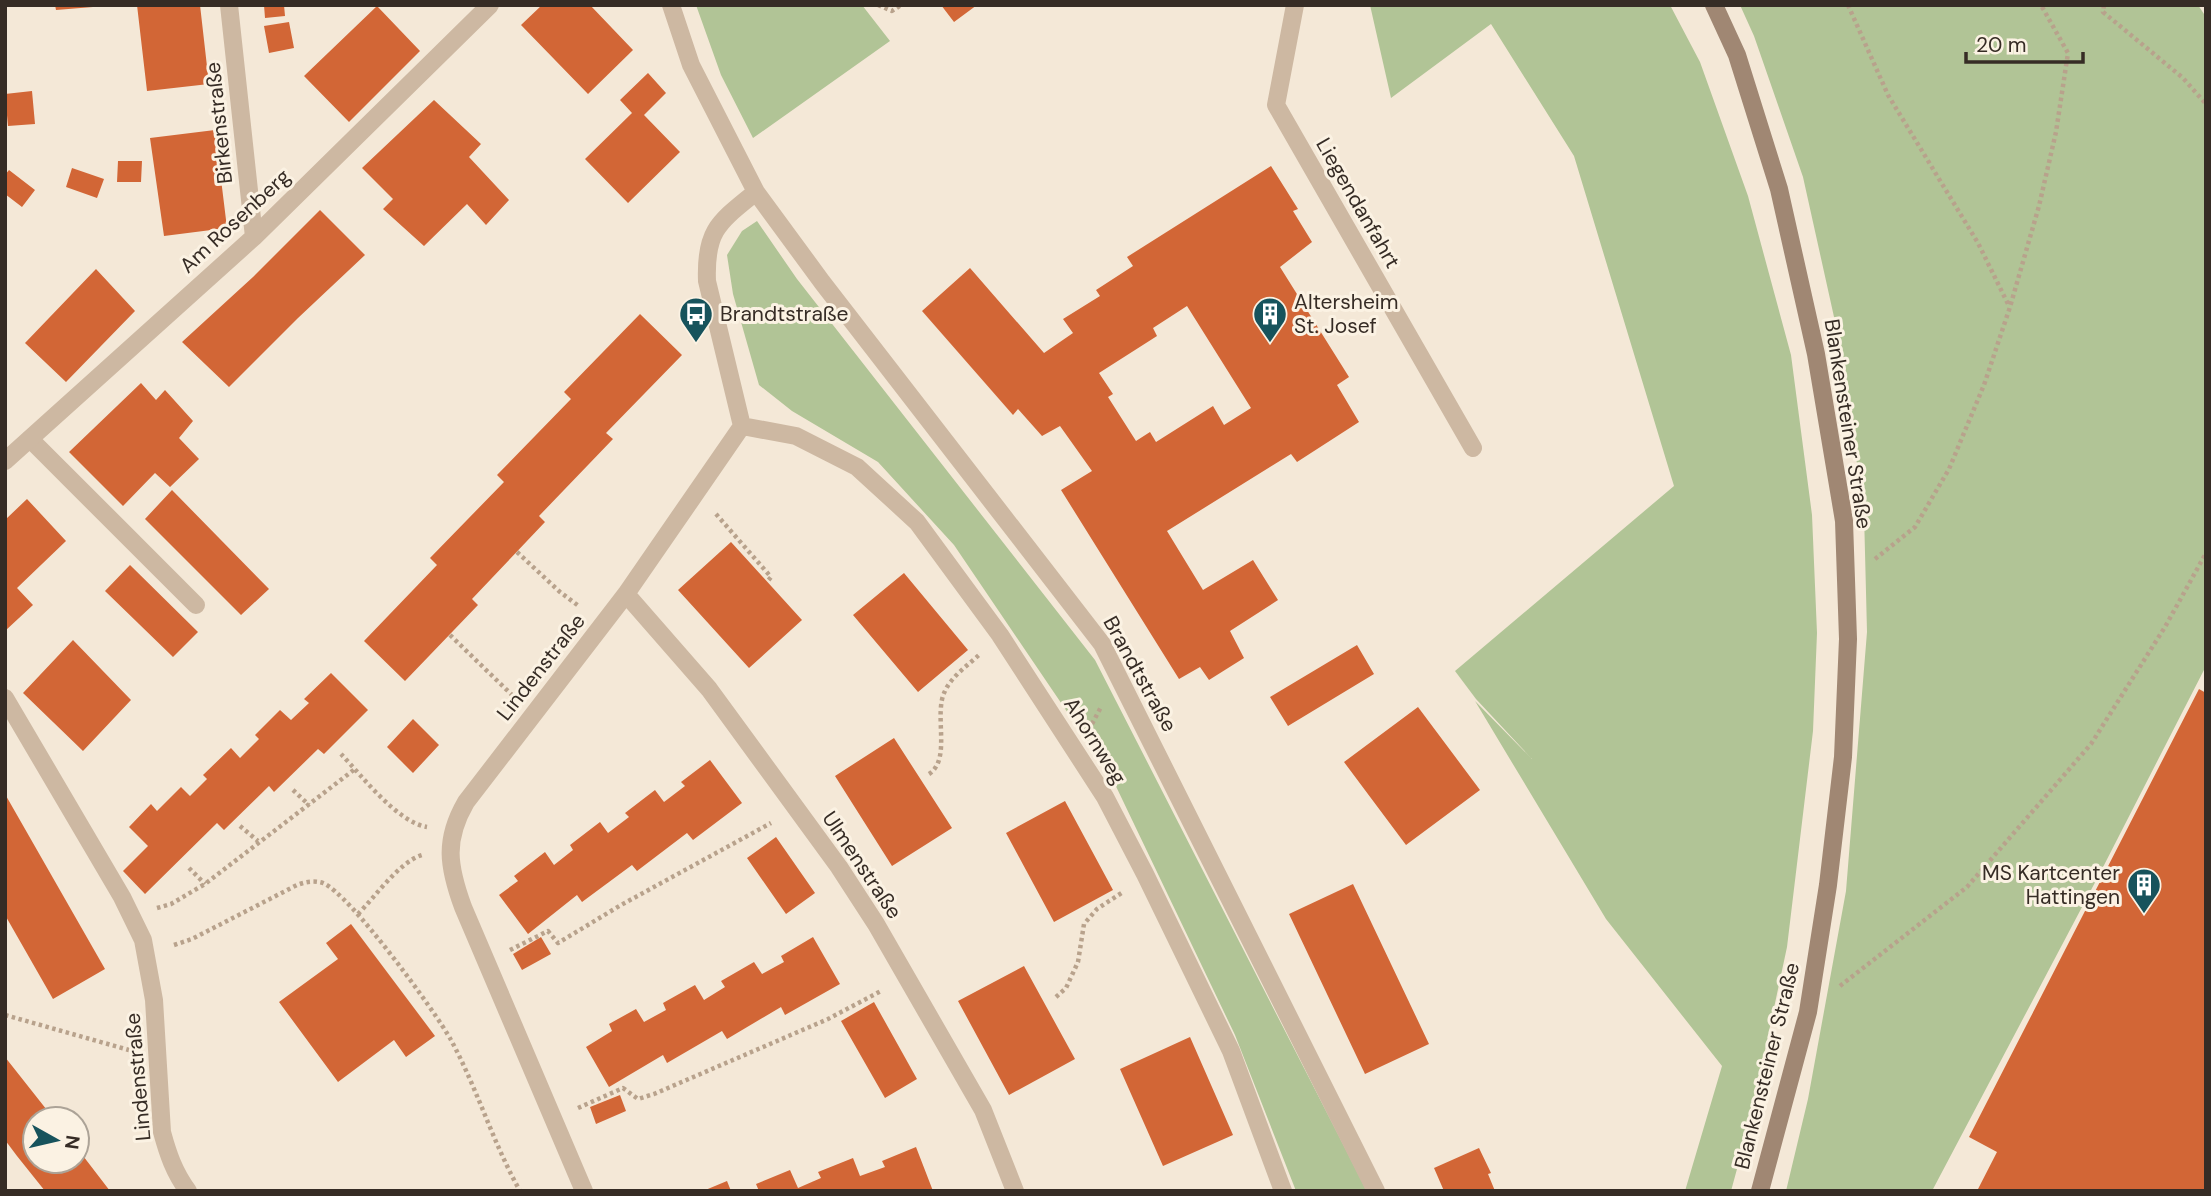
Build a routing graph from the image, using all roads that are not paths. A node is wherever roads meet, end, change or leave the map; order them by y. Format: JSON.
{"nodes":[{"id":1,"x":229,"y":5,"type":"edge"},
{"id":2,"x":489,"y":5,"type":"edge"},
{"id":3,"x":671,"y":5,"type":"edge"},
{"id":4,"x":1296,"y":5,"type":"edge"},
{"id":5,"x":1714,"y":5,"type":"edge"},
{"id":6,"x":756,"y":192,"type":"junction"},
{"id":7,"x":254,"y":237,"type":"junction"},
{"id":8,"x":742,"y":426,"type":"junction"},
{"id":9,"x":30,"y":439,"type":"junction"},
{"id":10,"x":1473,"y":448,"type":"dead end"},
{"id":11,"x":5,"y":461,"type":"edge"},
{"id":12,"x":626,"y":594,"type":"junction"},
{"id":13,"x":196,"y":605,"type":"dead end"},
{"id":14,"x":5,"y":698,"type":"edge"},
{"id":15,"x":188,"y":1191,"type":"edge"},
{"id":16,"x":584,"y":1191,"type":"edge"},
{"id":17,"x":1015,"y":1191,"type":"edge"},
{"id":18,"x":1283,"y":1191,"type":"edge"},
{"id":19,"x":1376,"y":1191,"type":"edge"},
{"id":20,"x":1760,"y":1191,"type":"edge"}],
"edges":[{"from":1,"to":7,"type":"street","name":"Birkenstraße"},
{"from":2,"to":7,"type":"street","name":"Am Rosenberg"},
{"from":3,"to":6,"type":"street","name":"Brandtstraße"},
{"from":4,"to":10,"type":"street","name":"Liegendanfahrt"},
{"from":5,"to":20,"type":"main road","name":"Blankensteiner Straße"},
{"from":6,"to":8,"type":"street"},
{"from":6,"to":19,"type":"street","name":"Brandtstraße"},
{"from":7,"to":9,"type":"street","name":"Am Rosenberg"},
{"from":8,"to":12,"type":"street","name":"Lindenstraße"},
{"from":8,"to":18,"type":"street","name":"Ahornweg"},
{"from":9,"to":11,"type":"street","name":"Am Rosenberg"},
{"from":9,"to":13,"type":"street"},
{"from":12,"to":16,"type":"street","name":"Lindenstraße"},
{"from":12,"to":17,"type":"street","name":"Ulmenstraße"},
{"from":14,"to":15,"type":"street","name":"Lindenstraße"}]}
